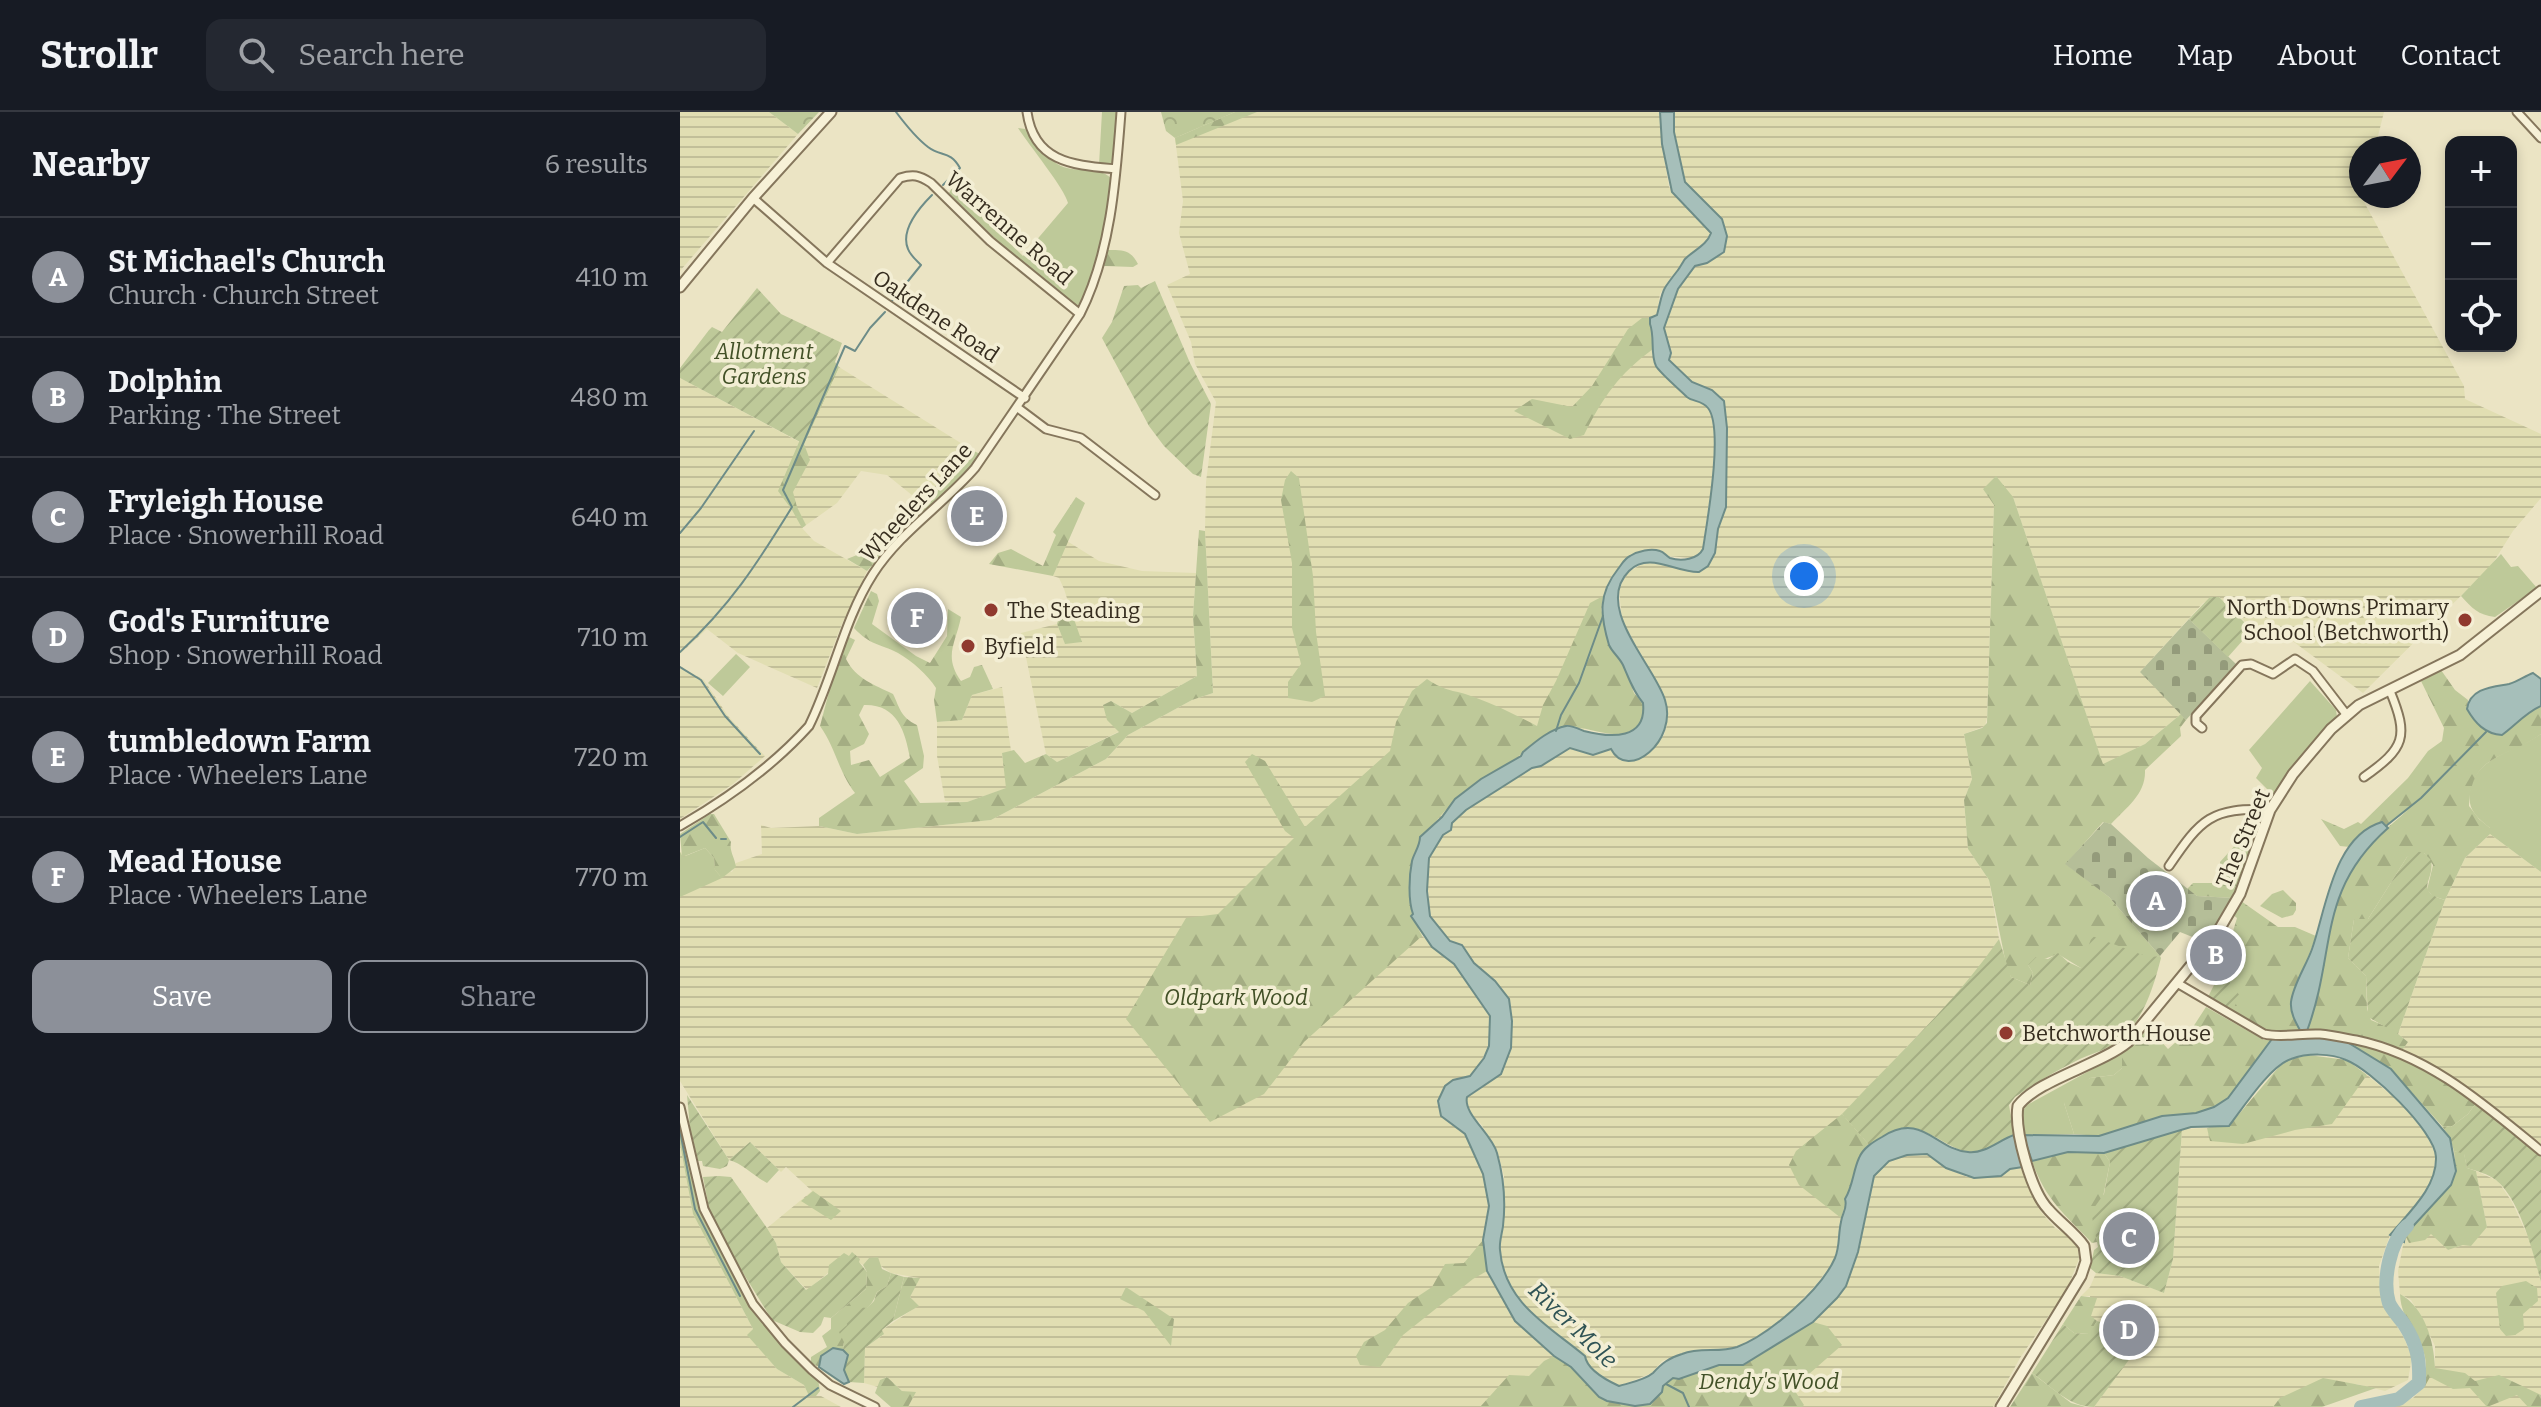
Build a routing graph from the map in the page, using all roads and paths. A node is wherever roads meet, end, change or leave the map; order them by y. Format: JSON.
{"nodes":[{"id":1,"x":831,"y":112,"type":"edge"},
{"id":2,"x":1027,"y":112,"type":"edge"},
{"id":3,"x":1121,"y":112,"type":"edge"},
{"id":4,"x":2517,"y":112,"type":"edge"},
{"id":5,"x":2541,"y":138,"type":"edge"},
{"id":6,"x":1116,"y":169,"type":"junction"},
{"id":7,"x":753,"y":198,"type":"junction"},
{"id":8,"x":827,"y":263,"type":"junction"},
{"id":9,"x":680,"y":287,"type":"edge"},
{"id":10,"x":1080,"y":314,"type":"junction"},
{"id":11,"x":1025,"y":398,"type":"junction"},
{"id":12,"x":1018,"y":408,"type":"junction"},
{"id":13,"x":1155,"y":495,"type":"dead end"},
{"id":14,"x":2541,"y":591,"type":"edge"},
{"id":15,"x":2390,"y":691,"type":"junction"},
{"id":16,"x":2346,"y":714,"type":"junction"},
{"id":17,"x":2202,"y":728,"type":"dead end"},
{"id":18,"x":2364,"y":777,"type":"dead end"},
{"id":19,"x":2270,"y":810,"type":"junction"},
{"id":20,"x":680,"y":826,"type":"edge"},
{"id":21,"x":2169,"y":866,"type":"dead end"},
{"id":22,"x":2177,"y":983,"type":"junction"},
{"id":23,"x":680,"y":1107,"type":"edge"},
{"id":24,"x":2541,"y":1151,"type":"edge"},
{"id":25,"x":875,"y":1407,"type":"edge"},
{"id":26,"x":2001,"y":1407,"type":"edge"}],
"edges":[{"from":1,"to":7,"type":"street"},
{"from":2,"to":6,"type":"street"},
{"from":3,"to":6,"type":"street","name":"Wheelers Lane"},
{"from":4,"to":5,"type":"street"},
{"from":6,"to":10,"type":"street","name":"Wheelers Lane"},
{"from":7,"to":8,"type":"street","name":"Oakdene Road"},
{"from":7,"to":9,"type":"street"},
{"from":8,"to":10,"type":"street","name":"Warrenne Road"},
{"from":8,"to":11,"type":"street","name":"Oakdene Road"},
{"from":10,"to":11,"type":"street","name":"Wheelers Lane"},
{"from":11,"to":12,"type":"street","name":"Wheelers Lane"},
{"from":12,"to":13,"type":"street"},
{"from":12,"to":20,"type":"street","name":"Wheelers Lane"},
{"from":14,"to":15,"type":"street","name":"The Street"},
{"from":15,"to":16,"type":"street","name":"The Street"},
{"from":15,"to":18,"type":"street"},
{"from":16,"to":17,"type":"street"},
{"from":16,"to":19,"type":"street","name":"The Street"},
{"from":19,"to":21,"type":"street"},
{"from":19,"to":22,"type":"street","name":"The Street"},
{"from":22,"to":24,"type":"street"},
{"from":22,"to":26,"type":"street","name":"The Street"},
{"from":23,"to":25,"type":"street"}]}
